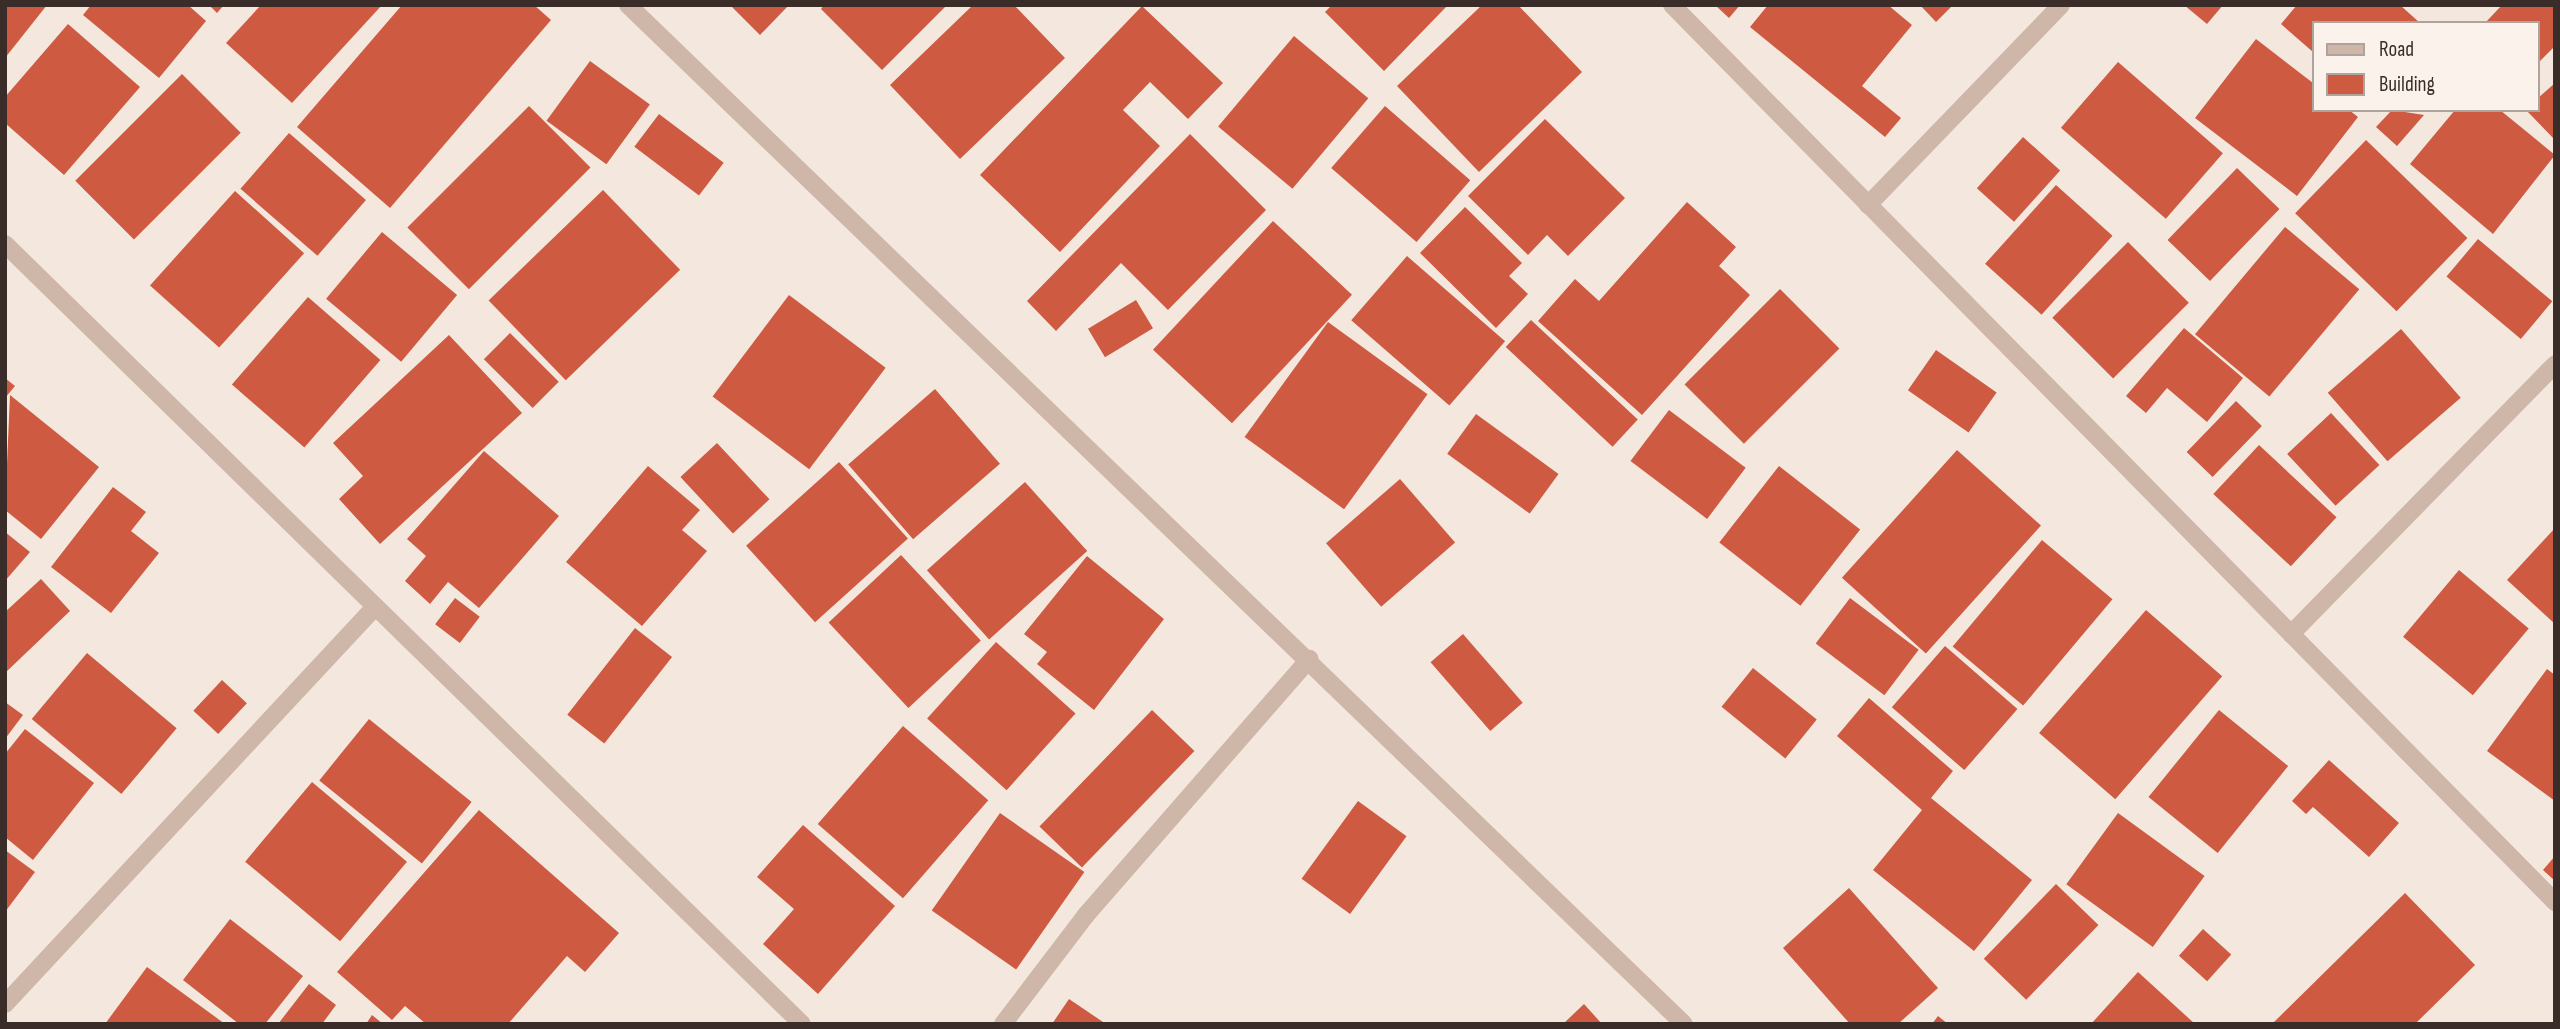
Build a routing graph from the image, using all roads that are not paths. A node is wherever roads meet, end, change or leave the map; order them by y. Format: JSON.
{"nodes":[{"id":1,"x":628,"y":5,"type":"edge"},
{"id":2,"x":1672,"y":5,"type":"edge"},
{"id":3,"x":2062,"y":5,"type":"edge"},
{"id":4,"x":1868,"y":205,"type":"junction"},
{"id":5,"x":5,"y":244,"type":"edge"},
{"id":6,"x":2555,"y":364,"type":"edge"},
{"id":7,"x":374,"y":607,"type":"junction"},
{"id":8,"x":2291,"y":634,"type":"junction"},
{"id":9,"x":1309,"y":659,"type":"junction"},
{"id":10,"x":2555,"y":902,"type":"edge"},
{"id":11,"x":5,"y":1004,"type":"edge"},
{"id":12,"x":802,"y":1024,"type":"edge"},
{"id":13,"x":1003,"y":1024,"type":"edge"},
{"id":14,"x":1684,"y":1024,"type":"edge"}],
"edges":[{"from":1,"to":9,"type":"street"},
{"from":2,"to":4,"type":"street"},
{"from":3,"to":4,"type":"street"},
{"from":4,"to":8,"type":"street"},
{"from":5,"to":7,"type":"street"},
{"from":6,"to":8,"type":"street"},
{"from":7,"to":11,"type":"street"},
{"from":7,"to":12,"type":"street"},
{"from":8,"to":10,"type":"street"},
{"from":9,"to":13,"type":"street"},
{"from":9,"to":14,"type":"street"}]}
